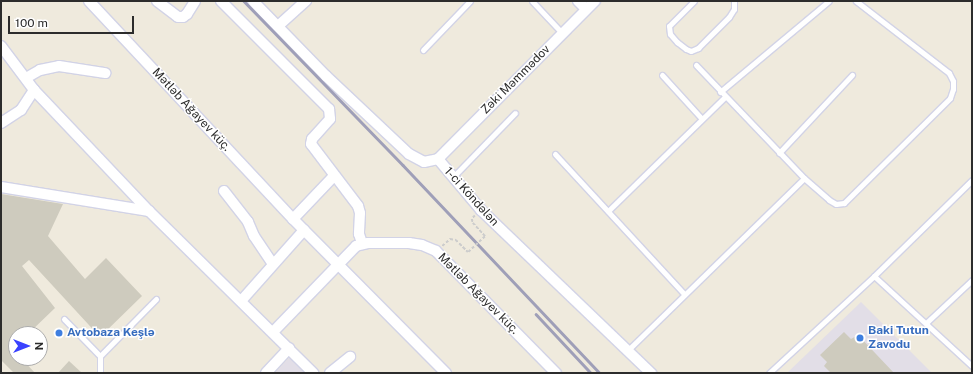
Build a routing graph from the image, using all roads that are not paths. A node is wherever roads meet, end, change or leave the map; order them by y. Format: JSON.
{"nodes":[{"id":1,"x":88,"y":1,"type":"edge"},
{"id":2,"x":156,"y":1,"type":"edge"},
{"id":3,"x":195,"y":1,"type":"edge"},
{"id":4,"x":221,"y":1,"type":"edge"},
{"id":5,"x":253,"y":1,"type":"edge"},
{"id":6,"x":306,"y":1,"type":"edge"},
{"id":7,"x":470,"y":1,"type":"edge"},
{"id":8,"x":532,"y":1,"type":"edge"},
{"id":9,"x":578,"y":1,"type":"edge"},
{"id":10,"x":595,"y":1,"type":"edge"},
{"id":11,"x":694,"y":1,"type":"edge"},
{"id":12,"x":734,"y":1,"type":"edge"},
{"id":13,"x":829,"y":1,"type":"edge"},
{"id":14,"x":856,"y":1,"type":"edge"},
{"id":15,"x":586,"y":9,"type":"junction"},
{"id":16,"x":278,"y":26,"type":"junction"},
{"id":17,"x":562,"y":32,"type":"junction"},
{"id":18,"x":1,"y":46,"type":"edge"},
{"id":19,"x":423,"y":50,"type":"dead end"},
{"id":20,"x":696,"y":65,"type":"dead end"},
{"id":21,"x":105,"y":73,"type":"dead end"},
{"id":22,"x":662,"y":75,"type":"dead end"},
{"id":23,"x":852,"y":76,"type":"dead end"},
{"id":24,"x":26,"y":78,"type":"junction"},
{"id":25,"x":34,"y":90,"type":"junction"},
{"id":26,"x":720,"y":92,"type":"junction"},
{"id":27,"x":725,"y":97,"type":"junction"},
{"id":28,"x":515,"y":113,"type":"dead end"},
{"id":29,"x":702,"y":119,"type":"junction"},
{"id":30,"x":1,"y":123,"type":"edge"},
{"id":31,"x":779,"y":153,"type":"junction"},
{"id":32,"x":555,"y":154,"type":"dead end"},
{"id":33,"x":438,"y":159,"type":"junction"},
{"id":34,"x":334,"y":176,"type":"junction"},
{"id":35,"x":453,"y":177,"type":"junction"},
{"id":36,"x":804,"y":178,"type":"junction"},
{"id":37,"x":972,"y":180,"type":"edge"},
{"id":38,"x":1,"y":187,"type":"edge"},
{"id":39,"x":224,"y":192,"type":"dead end"},
{"id":40,"x":149,"y":210,"type":"junction"},
{"id":41,"x":608,"y":211,"type":"junction"},
{"id":42,"x":294,"y":219,"type":"junction"},
{"id":43,"x":304,"y":230,"type":"junction"},
{"id":44,"x":362,"y":243,"type":"junction"},
{"id":45,"x":273,"y":264,"type":"junction"},
{"id":46,"x":339,"y":264,"type":"junction"},
{"id":47,"x":874,"y":276,"type":"junction"},
{"id":48,"x":972,"y":280,"type":"edge"},
{"id":49,"x":684,"y":294,"type":"junction"},
{"id":50,"x":156,"y":299,"type":"dead end"},
{"id":51,"x":241,"y":301,"type":"junction"},
{"id":52,"x":64,"y":318,"type":"dead end"},
{"id":53,"x":926,"y":323,"type":"junction"},
{"id":54,"x":273,"y":332,"type":"junction"},
{"id":55,"x":289,"y":348,"type":"junction"},
{"id":56,"x":628,"y":350,"type":"junction"},
{"id":57,"x":100,"y":356,"type":"junction"},
{"id":58,"x":350,"y":357,"type":"dead end"},
{"id":59,"x":972,"y":366,"type":"edge"},
{"id":60,"x":100,"y":373,"type":"edge"},
{"id":61,"x":266,"y":373,"type":"edge"},
{"id":62,"x":313,"y":373,"type":"edge"},
{"id":63,"x":330,"y":373,"type":"edge"},
{"id":64,"x":446,"y":373,"type":"edge"},
{"id":65,"x":556,"y":373,"type":"edge"},
{"id":66,"x":651,"y":373,"type":"edge"},
{"id":67,"x":769,"y":373,"type":"edge"}],
"edges":[{"from":1,"to":42,"type":"street","name":"Mətləb Ağayev küç."},
{"from":2,"to":3,"type":"street"},
{"from":4,"to":34,"type":"street"},
{"from":5,"to":16,"type":"street","name":"1-ci Köndələn"},
{"from":6,"to":16,"type":"street"},
{"from":7,"to":19,"type":"lane"},
{"from":8,"to":17,"type":"lane"},
{"from":9,"to":15,"type":"street"},
{"from":10,"to":15,"type":"street","name":"Zəki Məmmədov"},
{"from":11,"to":12,"type":"lane"},
{"from":13,"to":26,"type":"lane"},
{"from":14,"to":36,"type":"lane"},
{"from":15,"to":17,"type":"street","name":"Zəki Məmmədov"},
{"from":16,"to":33,"type":"street","name":"1-ci Köndələn"},
{"from":17,"to":33,"type":"street","name":"Zəki Məmmədov"},
{"from":18,"to":24,"type":"street"},
{"from":20,"to":26,"type":"lane"},
{"from":21,"to":24,"type":"street"},
{"from":22,"to":29,"type":"lane"},
{"from":23,"to":31,"type":"lane"},
{"from":24,"to":25,"type":"street"},
{"from":25,"to":30,"type":"street"},
{"from":25,"to":40,"type":"street"},
{"from":26,"to":27,"type":"lane"},
{"from":27,"to":29,"type":"lane"},
{"from":27,"to":31,"type":"lane"},
{"from":28,"to":35,"type":"lane"},
{"from":29,"to":41,"type":"lane"},
{"from":31,"to":36,"type":"lane"},
{"from":32,"to":41,"type":"lane"},
{"from":33,"to":35,"type":"street","name":"1-ci Köndələn"},
{"from":34,"to":42,"type":"street"},
{"from":34,"to":44,"type":"street"},
{"from":35,"to":56,"type":"street","name":"1-ci Köndələn"},
{"from":36,"to":49,"type":"lane"},
{"from":37,"to":47,"type":"lane"},
{"from":38,"to":40,"type":"street"},
{"from":39,"to":45,"type":"street"},
{"from":40,"to":51,"type":"street"},
{"from":41,"to":49,"type":"lane"},
{"from":42,"to":43,"type":"street","name":"Mətləb Ağayev küç."},
{"from":43,"to":45,"type":"street"},
{"from":43,"to":46,"type":"street","name":"Mətləb Ağayev küç."},
{"from":44,"to":46,"type":"street"},
{"from":44,"to":65,"type":"street","name":"Mətləb Ağayev küç."},
{"from":45,"to":51,"type":"street"},
{"from":46,"to":54,"type":"street"},
{"from":46,"to":64,"type":"street","name":"Mətləb Ağayev küç."},
{"from":47,"to":53,"type":"lane"},
{"from":47,"to":67,"type":"lane"},
{"from":48,"to":53,"type":"lane"},
{"from":49,"to":56,"type":"lane"},
{"from":50,"to":57,"type":"lane"},
{"from":51,"to":54,"type":"street"},
{"from":52,"to":57,"type":"lane"},
{"from":53,"to":59,"type":"lane"},
{"from":54,"to":55,"type":"street"},
{"from":55,"to":61,"type":"street"},
{"from":55,"to":62,"type":"street"},
{"from":56,"to":66,"type":"street","name":"1-ci Köndələn"},
{"from":57,"to":60,"type":"lane"},
{"from":58,"to":63,"type":"street"}]}
